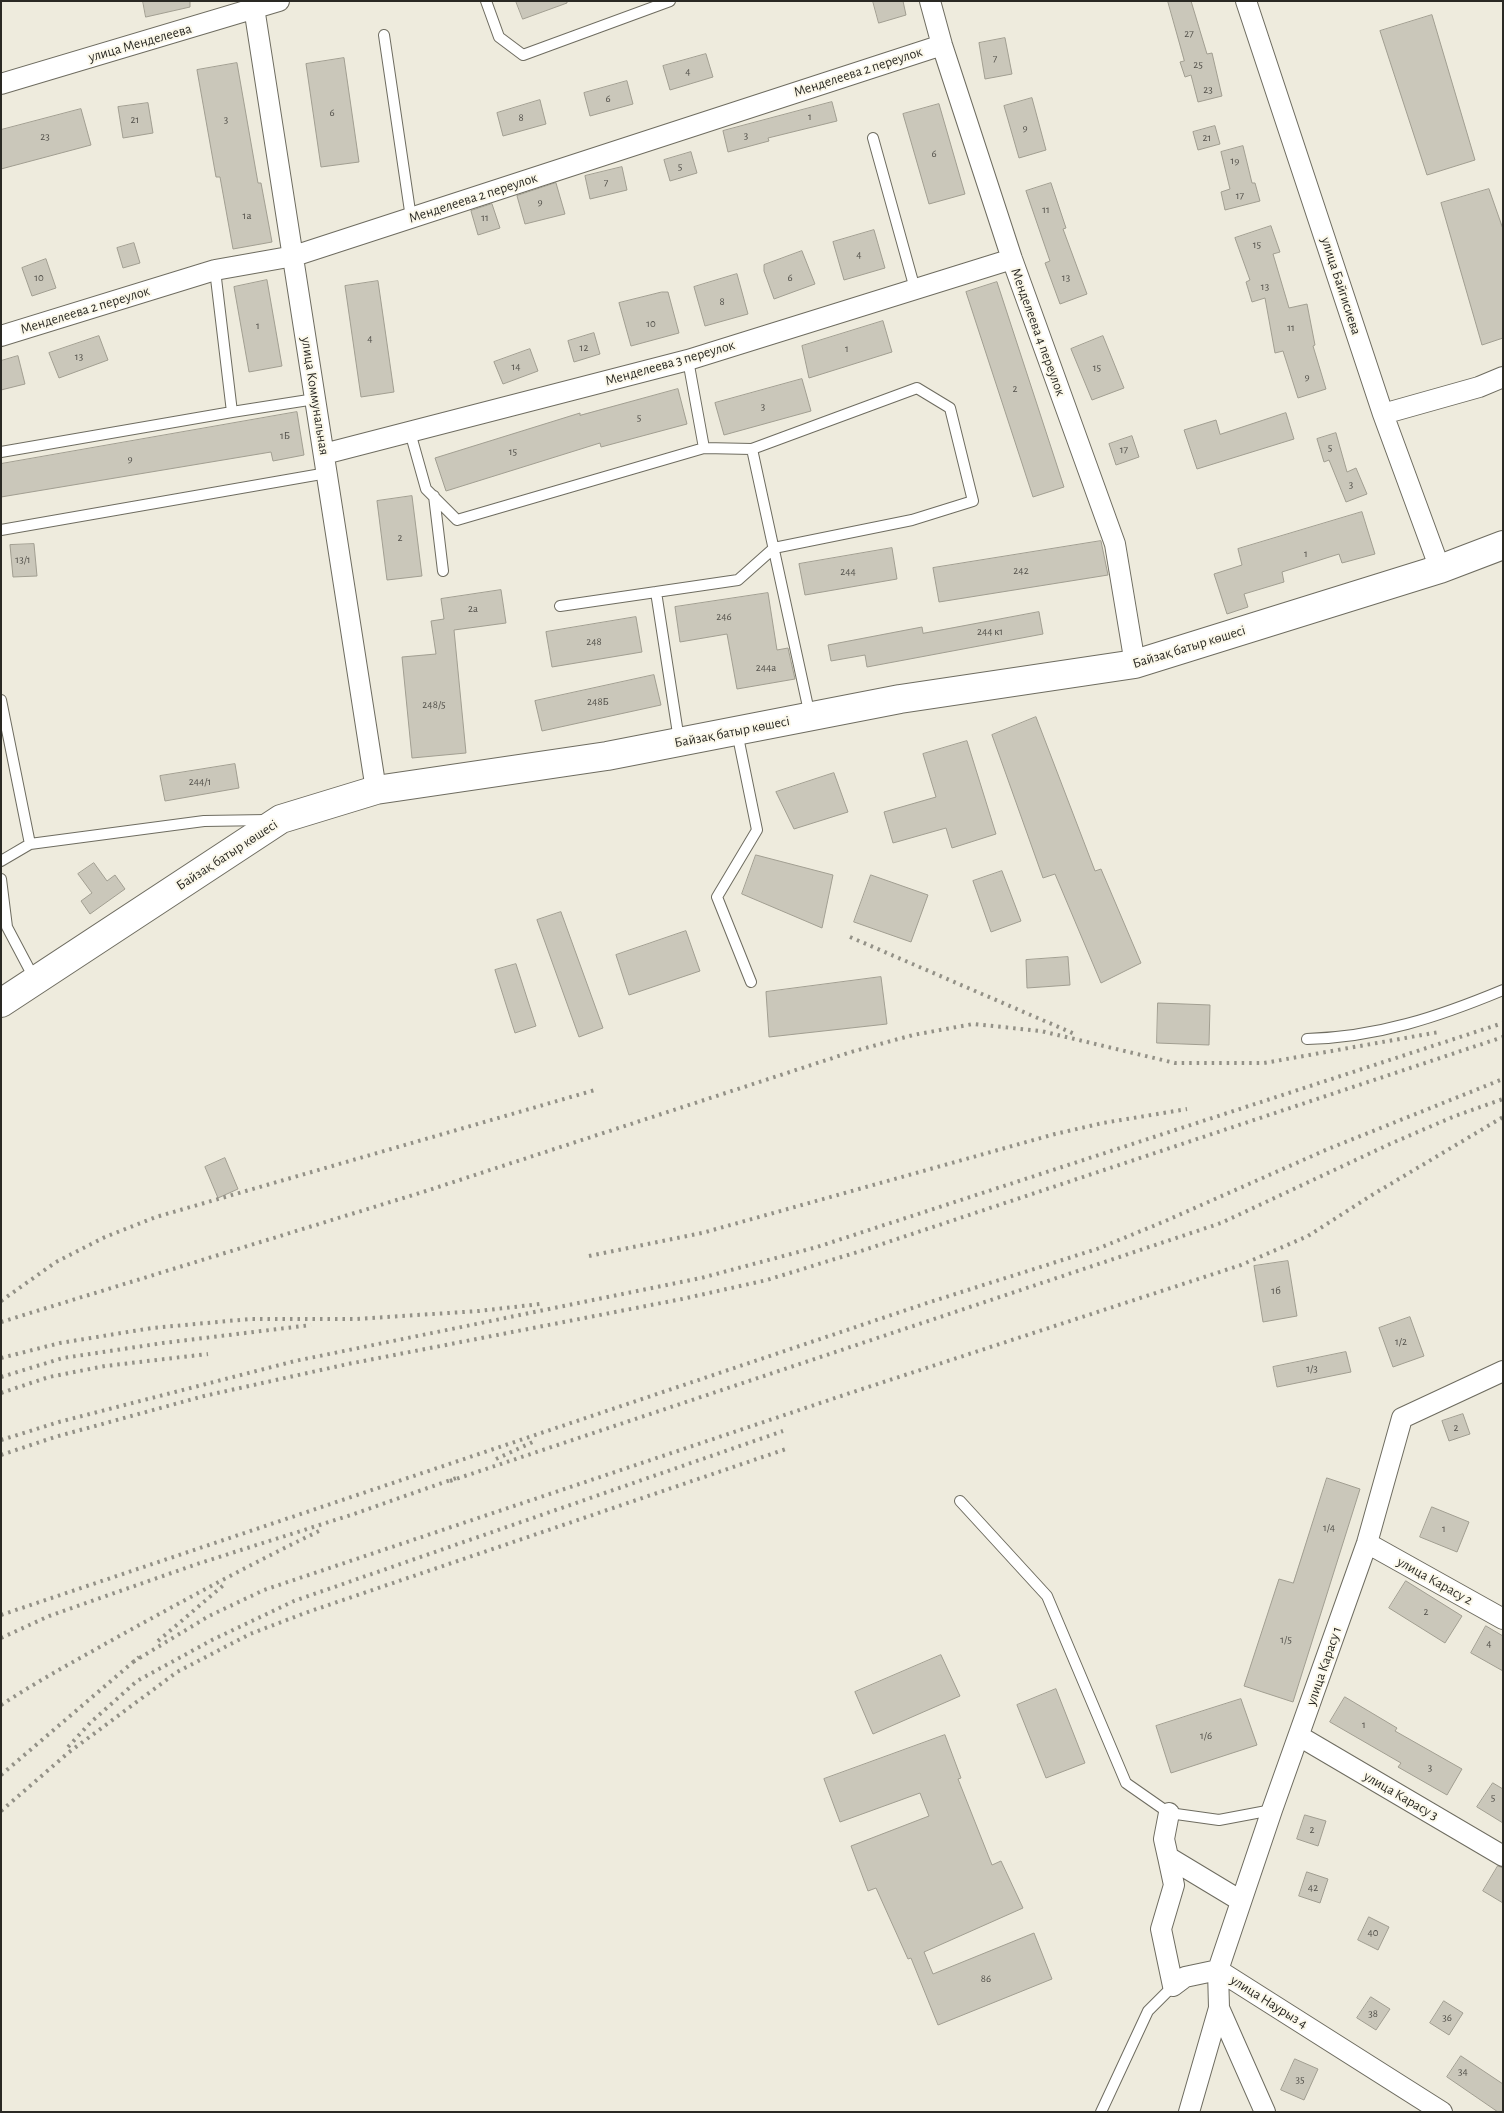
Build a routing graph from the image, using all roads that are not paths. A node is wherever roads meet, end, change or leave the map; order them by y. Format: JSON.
{"nodes":[{"id":1,"x":279,"y":1,"type":"edge"},
{"id":2,"x":486,"y":1,"type":"edge"},
{"id":3,"x":670,"y":1,"type":"edge"},
{"id":4,"x":930,"y":1,"type":"edge"},
{"id":5,"x":1246,"y":1,"type":"edge"},
{"id":6,"x":254,"y":6,"type":"edge"},
{"id":7,"x":384,"y":35,"type":"dead end"},
{"id":8,"x":942,"y":45,"type":"junction"},
{"id":9,"x":1,"y":84,"type":"edge"},
{"id":10,"x":873,"y":138,"type":"dead end"},
{"id":11,"x":411,"y":218,"type":"junction"},
{"id":12,"x":294,"y":256,"type":"junction"},
{"id":13,"x":1012,"y":259,"type":"junction"},
{"id":14,"x":215,"y":270,"type":"junction"},
{"id":15,"x":915,"y":289,"type":"junction"},
{"id":16,"x":1,"y":336,"type":"edge"},
{"id":17,"x":688,"y":360,"type":"junction"},
{"id":18,"x":1503,"y":377,"type":"edge"},
{"id":19,"x":316,"y":400,"type":"junction"},
{"id":20,"x":232,"y":412,"type":"junction"},
{"id":21,"x":1383,"y":414,"type":"junction"},
{"id":22,"x":410,"y":432,"type":"junction"},
{"id":23,"x":704,"y":448,"type":"junction"},
{"id":24,"x":752,"y":449,"type":"junction"},
{"id":25,"x":1,"y":452,"type":"edge"},
{"id":26,"x":325,"y":464,"type":"junction"},
{"id":27,"x":434,"y":496,"type":"junction"},
{"id":28,"x":1,"y":530,"type":"edge"},
{"id":29,"x":1503,"y":545,"type":"edge"},
{"id":30,"x":774,"y":548,"type":"junction"},
{"id":31,"x":1440,"y":569,"type":"junction"},
{"id":32,"x":443,"y":571,"type":"dead end"},
{"id":33,"x":656,"y":592,"type":"junction"},
{"id":34,"x":560,"y":606,"type":"dead end"},
{"id":35,"x":1136,"y":664,"type":"junction"},
{"id":36,"x":1,"y":700,"type":"edge"},
{"id":37,"x":810,"y":716,"type":"junction"},
{"id":38,"x":736,"y":731,"type":"junction"},
{"id":39,"x":679,"y":742,"type":"junction"},
{"id":40,"x":376,"y":790,"type":"junction"},
{"id":41,"x":281,"y":819,"type":"junction"},
{"id":42,"x":30,"y":844,"type":"junction"},
{"id":43,"x":1,"y":861,"type":"edge"},
{"id":44,"x":1,"y":879,"type":"edge"},
{"id":45,"x":35,"y":981,"type":"junction"},
{"id":46,"x":752,"y":982,"type":"dead end"},
{"id":47,"x":1503,"y":990,"type":"edge"},
{"id":48,"x":1,"y":1004,"type":"edge"},
{"id":49,"x":1307,"y":1039,"type":"dead end"},
{"id":50,"x":1503,"y":1371,"type":"edge"},
{"id":51,"x":960,"y":1501,"type":"dead end"},
{"id":52,"x":1367,"y":1543,"type":"junction"},
{"id":53,"x":1503,"y":1618,"type":"edge"},
{"id":54,"x":1299,"y":1736,"type":"junction"},
{"id":55,"x":1272,"y":1810,"type":"junction"},
{"id":56,"x":1169,"y":1812,"type":"junction"},
{"id":57,"x":1503,"y":1856,"type":"edge"},
{"id":58,"x":1168,"y":1857,"type":"junction"},
{"id":59,"x":1242,"y":1901,"type":"junction"},
{"id":60,"x":1218,"y":1970,"type":"junction"},
{"id":61,"x":1173,"y":1986,"type":"junction"},
{"id":62,"x":1219,"y":2008,"type":"junction"},
{"id":63,"x":1101,"y":2112,"type":"edge"},
{"id":64,"x":1189,"y":2112,"type":"edge"},
{"id":65,"x":1264,"y":2112,"type":"edge"},
{"id":66,"x":1442,"y":2112,"type":"edge"}],
"edges":[{"from":1,"to":6,"type":"street","name":"улица Менделеева"},
{"from":2,"to":3,"type":"lane"},
{"from":4,"to":8,"type":"street","name":"Менделеева 4 переулок"},
{"from":5,"to":21,"type":"street","name":"улица Байгисиева"},
{"from":6,"to":9,"type":"street","name":"улица Менделеева"},
{"from":6,"to":12,"type":"street","name":"улица Коммунальная"},
{"from":7,"to":11,"type":"lane"},
{"from":8,"to":11,"type":"street","name":"Менделеева 2 переулок"},
{"from":8,"to":13,"type":"street","name":"Менделеева 4 переулок"},
{"from":10,"to":15,"type":"lane"},
{"from":11,"to":12,"type":"street","name":"Менделеева 2 переулок"},
{"from":12,"to":14,"type":"street","name":"Менделеева 2 переулок"},
{"from":12,"to":19,"type":"street","name":"улица Коммунальная"},
{"from":13,"to":15,"type":"street","name":"Менделеева 3 переулок"},
{"from":13,"to":35,"type":"street","name":"Менделеева 4 переулок"},
{"from":14,"to":16,"type":"street","name":"Менделеева 2 переулок"},
{"from":14,"to":20,"type":"lane"},
{"from":15,"to":17,"type":"street","name":"Менделеева 3 переулок"},
{"from":17,"to":22,"type":"street","name":"Менделеева 3 переулок"},
{"from":17,"to":23,"type":"lane"},
{"from":18,"to":21,"type":"street"},
{"from":19,"to":20,"type":"lane"},
{"from":19,"to":26,"type":"street","name":"улица Коммунальная"},
{"from":20,"to":25,"type":"lane"},
{"from":21,"to":31,"type":"street","name":"улица Байгисиева"},
{"from":22,"to":26,"type":"street","name":"Менделеева 3 переулок"},
{"from":22,"to":27,"type":"lane"},
{"from":23,"to":24,"type":"lane"},
{"from":23,"to":27,"type":"lane"},
{"from":24,"to":30,"type":"lane"},
{"from":24,"to":30,"type":"lane"},
{"from":26,"to":28,"type":"lane"},
{"from":26,"to":40,"type":"street","name":"улица Коммунальная"},
{"from":27,"to":32,"type":"lane"},
{"from":29,"to":31,"type":"main road","name":"Байзақ батыр көшесі"},
{"from":30,"to":33,"type":"lane"},
{"from":30,"to":37,"type":"lane"},
{"from":31,"to":35,"type":"main road","name":"Байзақ батыр көшесі"},
{"from":33,"to":34,"type":"lane"},
{"from":33,"to":39,"type":"lane"},
{"from":35,"to":37,"type":"main road","name":"Байзақ батыр көшесі"},
{"from":36,"to":42,"type":"lane"},
{"from":37,"to":38,"type":"main road","name":"Байзақ батыр көшесі"},
{"from":38,"to":39,"type":"main road","name":"Байзақ батыр көшесі"},
{"from":38,"to":46,"type":"lane"},
{"from":39,"to":40,"type":"main road","name":"Байзақ батыр көшесі"},
{"from":40,"to":41,"type":"main road","name":"Байзақ батыр көшесі"},
{"from":41,"to":42,"type":"lane"},
{"from":41,"to":45,"type":"main road","name":"Байзақ батыр көшесі"},
{"from":42,"to":43,"type":"lane"},
{"from":44,"to":45,"type":"lane"},
{"from":45,"to":48,"type":"main road","name":"Байзақ батыр көшесі"},
{"from":47,"to":49,"type":"lane"},
{"from":50,"to":52,"type":"street","name":"улица Карасу 1"},
{"from":51,"to":56,"type":"lane"},
{"from":52,"to":53,"type":"street","name":"улица Карасу 2"},
{"from":52,"to":54,"type":"street","name":"улица Карасу 1"},
{"from":54,"to":55,"type":"street","name":"улица Карасу 1"},
{"from":54,"to":57,"type":"street","name":"улица Карасу 3"},
{"from":55,"to":56,"type":"lane"},
{"from":55,"to":59,"type":"street","name":"улица Карасу 1"},
{"from":56,"to":58,"type":"street"},
{"from":58,"to":59,"type":"street"},
{"from":58,"to":61,"type":"street"},
{"from":59,"to":60,"type":"street","name":"улица Карасу 1"},
{"from":60,"to":61,"type":"street"},
{"from":60,"to":62,"type":"street","name":"улица Наурыз 4"},
{"from":60,"to":66,"type":"street","name":"улица Наурыз 4"},
{"from":61,"to":63,"type":"lane"},
{"from":62,"to":64,"type":"street","name":"улица Наурыз 4"},
{"from":62,"to":65,"type":"street"}]}
